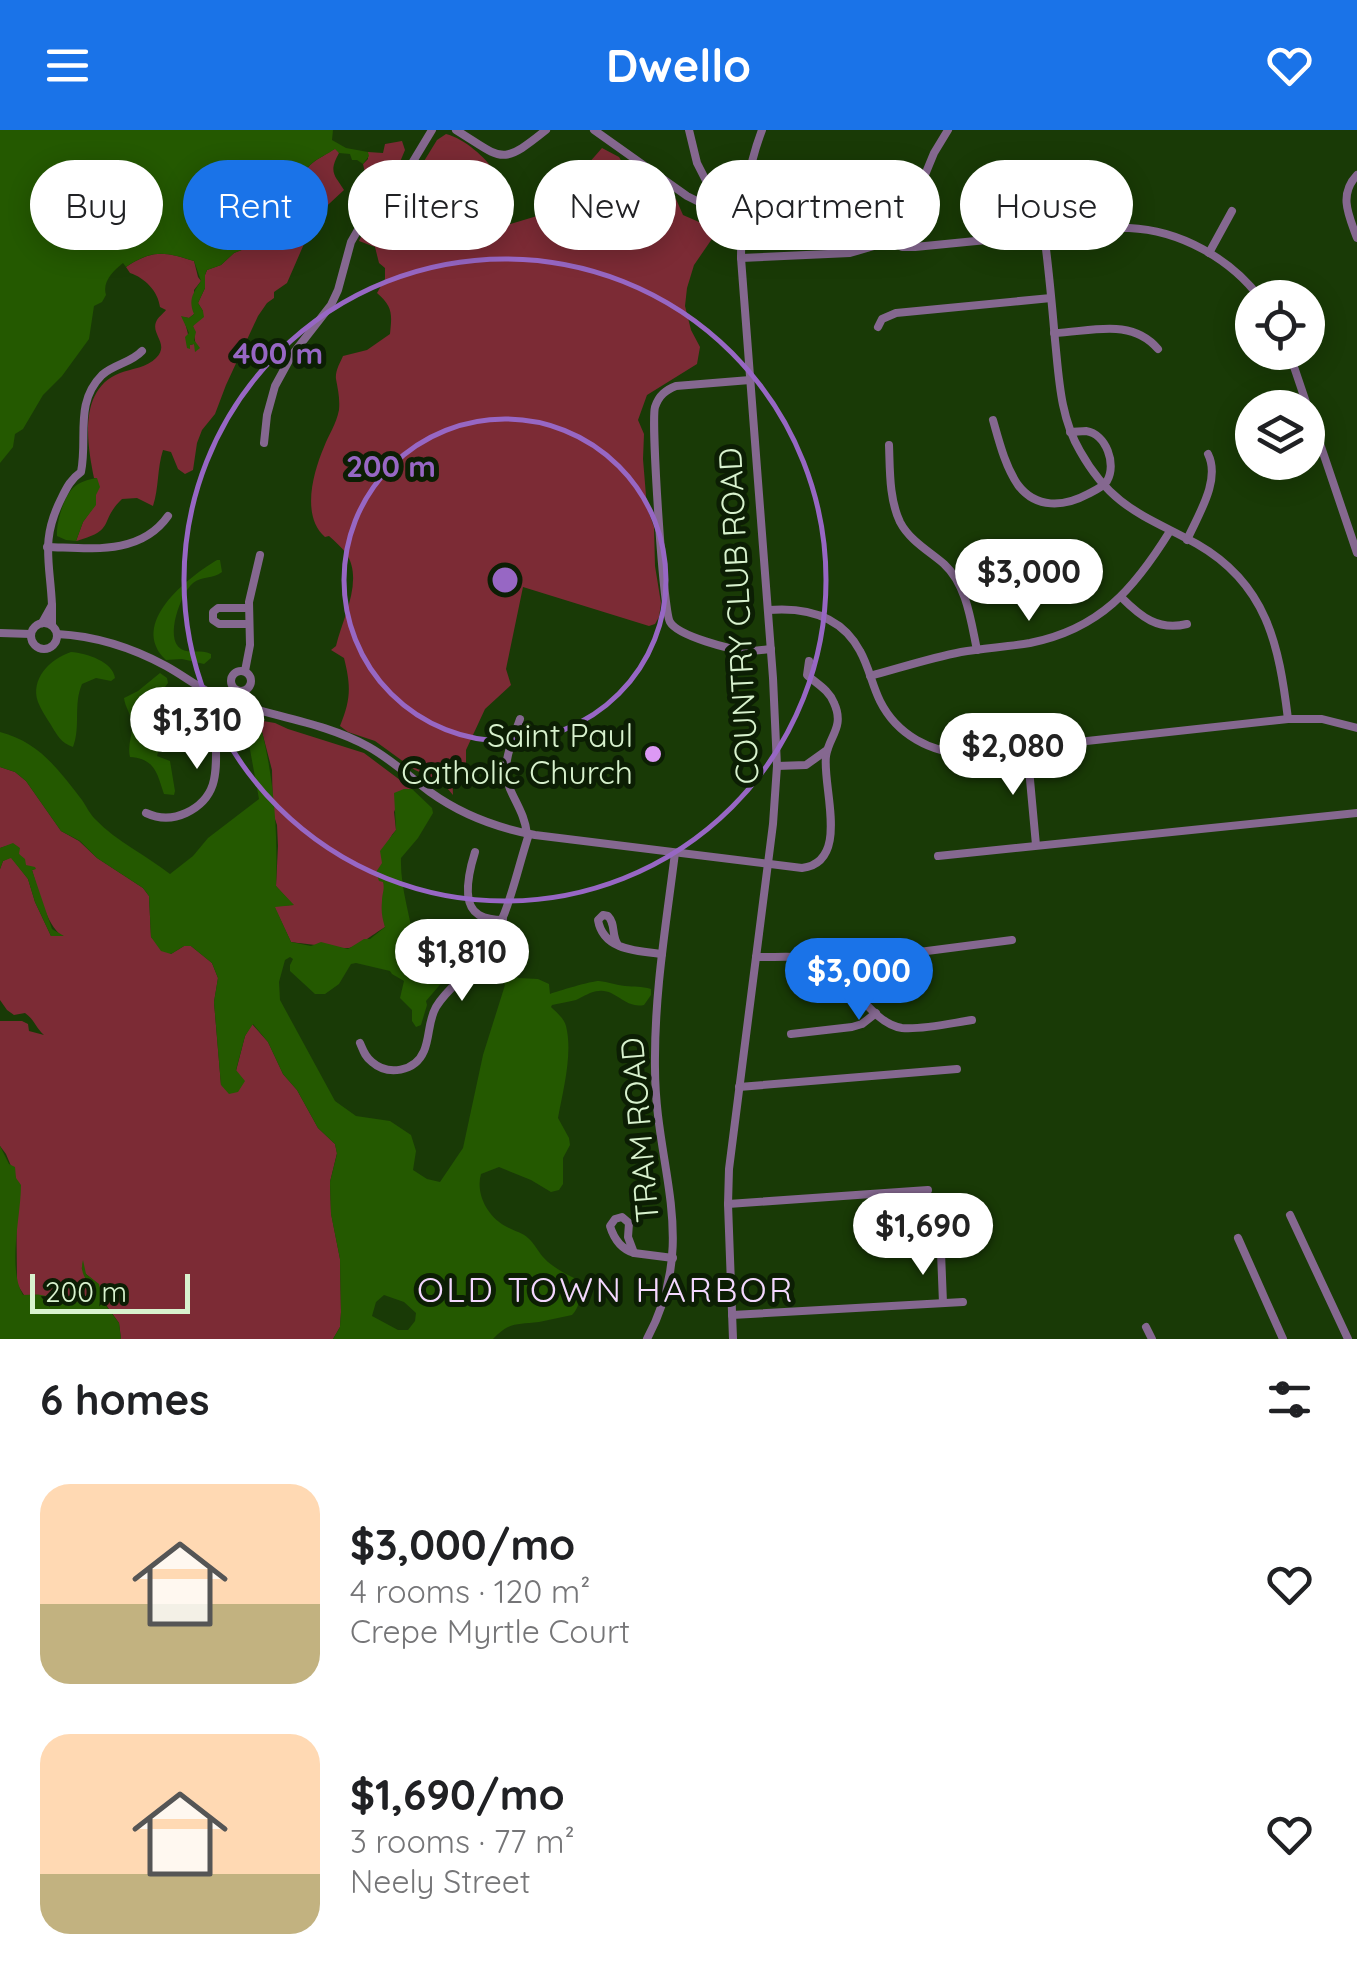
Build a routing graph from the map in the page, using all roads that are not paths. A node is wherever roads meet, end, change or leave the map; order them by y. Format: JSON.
{"nodes":[{"id":1,"x":432,"y":130,"type":"edge"},
{"id":2,"x":456,"y":130,"type":"edge"},
{"id":3,"x":546,"y":130,"type":"edge"},
{"id":4,"x":594,"y":130,"type":"edge"},
{"id":5,"x":689,"y":130,"type":"edge"},
{"id":6,"x":762,"y":130,"type":"edge"},
{"id":7,"x":948,"y":130,"type":"edge"},
{"id":8,"x":696,"y":160,"type":"edge"},
{"id":9,"x":753,"y":160,"type":"edge"},
{"id":10,"x":931,"y":160,"type":"edge"},
{"id":11,"x":1357,"y":176,"type":"edge"},
{"id":12,"x":696,"y":200,"type":"edge"},
{"id":13,"x":1232,"y":211,"type":"dead end"},
{"id":14,"x":1133,"y":229,"type":"edge"},
{"id":15,"x":1357,"y":238,"type":"edge"},
{"id":16,"x":742,"y":250,"type":"edge"},
{"id":17,"x":861,"y":250,"type":"edge"},
{"id":18,"x":1046,"y":250,"type":"edge"},
{"id":19,"x":1209,"y":253,"type":"junction"},
{"id":20,"x":742,"y":258,"type":"junction"},
{"id":21,"x":1245,"y":280,"type":"edge"},
{"id":22,"x":1051,"y":298,"type":"junction"},
{"id":23,"x":878,"y":327,"type":"dead end"},
{"id":24,"x":1054,"y":332,"type":"junction"},
{"id":25,"x":1158,"y":348,"type":"dead end"},
{"id":26,"x":142,"y":350,"type":"dead end"},
{"id":27,"x":1296,"y":370,"type":"edge"},
{"id":28,"x":750,"y":380,"type":"junction"},
{"id":29,"x":992,"y":420,"type":"dead end"},
{"id":30,"x":1070,"y":432,"type":"junction"},
{"id":31,"x":264,"y":442,"type":"dead end"},
{"id":32,"x":889,"y":445,"type":"dead end"},
{"id":33,"x":1208,"y":454,"type":"dead end"},
{"id":34,"x":1104,"y":485,"type":"junction"},
{"id":35,"x":168,"y":516,"type":"dead end"},
{"id":36,"x":1170,"y":531,"type":"junction"},
{"id":37,"x":1188,"y":540,"type":"junction"},
{"id":38,"x":47,"y":547,"type":"junction"},
{"id":39,"x":1357,"y":553,"type":"edge"},
{"id":40,"x":260,"y":555,"type":"dead end"},
{"id":41,"x":1121,"y":597,"type":"junction"},
{"id":42,"x":52,"y":605,"type":"junction"},
{"id":43,"x":248,"y":608,"type":"junction"},
{"id":44,"x":768,"y":610,"type":"junction"},
{"id":45,"x":42,"y":623,"type":"junction"},
{"id":46,"x":249,"y":624,"type":"junction"},
{"id":47,"x":1187,"y":624,"type":"dead end"},
{"id":48,"x":54,"y":630,"type":"junction"},
{"id":49,"x":0,"y":632,"type":"edge"},
{"id":50,"x":31,"y":634,"type":"junction"},
{"id":51,"x":771,"y":649,"type":"junction"},
{"id":52,"x":977,"y":650,"type":"junction"},
{"id":53,"x":809,"y":661,"type":"dead end"},
{"id":54,"x":246,"y":671,"type":"junction"},
{"id":55,"x":870,"y":676,"type":"junction"},
{"id":56,"x":239,"y":690,"type":"junction"},
{"id":57,"x":214,"y":695,"type":"junction"},
{"id":58,"x":231,"y":701,"type":"junction"},
{"id":59,"x":217,"y":718,"type":"junction"},
{"id":60,"x":1288,"y":718,"type":"junction"},
{"id":61,"x":520,"y":719,"type":"dead end"},
{"id":62,"x":1357,"y":728,"type":"edge"},
{"id":63,"x":1027,"y":747,"type":"junction"},
{"id":64,"x":828,"y":750,"type":"junction"},
{"id":65,"x":806,"y":765,"type":"junction"},
{"id":66,"x":778,"y":766,"type":"junction"},
{"id":67,"x":826,"y":774,"type":"junction"},
{"id":68,"x":146,"y":813,"type":"dead end"},
{"id":69,"x":1357,"y":813,"type":"edge"},
{"id":70,"x":528,"y":834,"type":"junction"},
{"id":71,"x":1036,"y":846,"type":"junction"},
{"id":72,"x":475,"y":852,"type":"dead end"},
{"id":73,"x":675,"y":853,"type":"junction"},
{"id":74,"x":938,"y":856,"type":"dead end"},
{"id":75,"x":767,"y":865,"type":"junction"},
{"id":76,"x":503,"y":920,"type":"junction"},
{"id":77,"x":1012,"y":940,"type":"dead end"},
{"id":78,"x":618,"y":944,"type":"dead end"},
{"id":79,"x":662,"y":954,"type":"junction"},
{"id":80,"x":756,"y":957,"type":"junction"},
{"id":81,"x":855,"y":992,"type":"junction"},
{"id":82,"x":876,"y":1013,"type":"junction"},
{"id":83,"x":972,"y":1020,"type":"dead end"},
{"id":84,"x":791,"y":1034,"type":"dead end"},
{"id":85,"x":360,"y":1043,"type":"dead end"},
{"id":86,"x":957,"y":1069,"type":"dead end"},
{"id":87,"x":740,"y":1086,"type":"junction"},
{"id":88,"x":928,"y":1190,"type":"dead end"},
{"id":89,"x":728,"y":1204,"type":"junction"},
{"id":90,"x":1290,"y":1215,"type":"dead end"},
{"id":91,"x":1238,"y":1238,"type":"dead end"},
{"id":92,"x":634,"y":1252,"type":"dead end"},
{"id":93,"x":941,"y":1252,"type":"dead end"},
{"id":94,"x":674,"y":1258,"type":"junction"},
{"id":95,"x":964,"y":1302,"type":"dead end"},
{"id":96,"x":943,"y":1303,"type":"junction"},
{"id":97,"x":732,"y":1315,"type":"junction"},
{"id":98,"x":1146,"y":1327,"type":"dead end"},
{"id":99,"x":648,"y":1339,"type":"edge"},
{"id":100,"x":734,"y":1339,"type":"edge"},
{"id":101,"x":1152,"y":1339,"type":"edge"},
{"id":102,"x":1283,"y":1339,"type":"edge"},
{"id":103,"x":1348,"y":1339,"type":"edge"}],
"edges":[{"from":1,"to":31,"type":"street"},
{"from":2,"to":3,"type":"street"},
{"from":4,"to":12,"type":"street"},
{"from":5,"to":8,"type":"street"},
{"from":6,"to":9,"type":"street","name":"COUNTRY CLUB ROAD"},
{"from":7,"to":10,"type":"street"},
{"from":11,"to":15,"type":"street"},
{"from":13,"to":19,"type":"street"},
{"from":14,"to":19,"type":"street"},
{"from":16,"to":20,"type":"street","name":"COUNTRY CLUB ROAD"},
{"from":17,"to":20,"type":"street"},
{"from":18,"to":22,"type":"street"},
{"from":19,"to":21,"type":"street"},
{"from":20,"to":28,"type":"street","name":"COUNTRY CLUB ROAD"},
{"from":22,"to":23,"type":"street"},
{"from":22,"to":24,"type":"street"},
{"from":24,"to":25,"type":"street"},
{"from":24,"to":30,"type":"street"},
{"from":26,"to":38,"type":"street"},
{"from":27,"to":39,"type":"street"},
{"from":28,"to":44,"type":"street","name":"COUNTRY CLUB ROAD"},
{"from":28,"to":51,"type":"street"},
{"from":29,"to":34,"type":"street"},
{"from":30,"to":34,"type":"street"},
{"from":30,"to":34,"type":"street"},
{"from":32,"to":52,"type":"street"},
{"from":33,"to":37,"type":"street"},
{"from":34,"to":36,"type":"street"},
{"from":35,"to":38,"type":"street"},
{"from":36,"to":37,"type":"street"},
{"from":36,"to":41,"type":"street"},
{"from":37,"to":60,"type":"street"},
{"from":38,"to":42,"type":"street"},
{"from":40,"to":43,"type":"street"},
{"from":41,"to":47,"type":"street"},
{"from":41,"to":52,"type":"street"},
{"from":42,"to":45,"type":"street"},
{"from":42,"to":48,"type":"street"},
{"from":43,"to":46,"type":"street"},
{"from":43,"to":46,"type":"street"},
{"from":44,"to":51,"type":"street","name":"COUNTRY CLUB ROAD"},
{"from":44,"to":55,"type":"street"},
{"from":45,"to":48,"type":"street"},
{"from":45,"to":50,"type":"street"},
{"from":46,"to":54,"type":"street"},
{"from":48,"to":50,"type":"street"},
{"from":48,"to":57,"type":"street"},
{"from":49,"to":50,"type":"street"},
{"from":51,"to":66,"type":"street","name":"COUNTRY CLUB ROAD"},
{"from":52,"to":55,"type":"street"},
{"from":53,"to":64,"type":"street"},
{"from":54,"to":56,"type":"street"},
{"from":54,"to":56,"type":"street"},
{"from":55,"to":63,"type":"street"},
{"from":56,"to":58,"type":"street"},
{"from":57,"to":58,"type":"street"},
{"from":57,"to":59,"type":"street"},
{"from":58,"to":59,"type":"street"},
{"from":58,"to":70,"type":"street"},
{"from":59,"to":68,"type":"street"},
{"from":60,"to":62,"type":"street"},
{"from":60,"to":63,"type":"street"},
{"from":61,"to":70,"type":"street"},
{"from":63,"to":71,"type":"street"},
{"from":64,"to":65,"type":"street"},
{"from":64,"to":67,"type":"street"},
{"from":65,"to":66,"type":"street"},
{"from":65,"to":67,"type":"street"},
{"from":66,"to":75,"type":"street","name":"COUNTRY CLUB ROAD"},
{"from":67,"to":75,"type":"street"},
{"from":69,"to":71,"type":"street"},
{"from":70,"to":73,"type":"street"},
{"from":70,"to":76,"type":"street"},
{"from":71,"to":74,"type":"street"},
{"from":72,"to":76,"type":"street"},
{"from":73,"to":75,"type":"street"},
{"from":73,"to":79,"type":"street","name":"TRAM ROAD"},
{"from":75,"to":80,"type":"street","name":"COUNTRY CLUB ROAD"},
{"from":76,"to":85,"type":"street"},
{"from":77,"to":81,"type":"street"},
{"from":78,"to":79,"type":"street"},
{"from":79,"to":94,"type":"street","name":"TRAM ROAD"},
{"from":80,"to":81,"type":"street"},
{"from":80,"to":87,"type":"street","name":"COUNTRY CLUB ROAD"},
{"from":81,"to":82,"type":"street"},
{"from":82,"to":83,"type":"street"},
{"from":82,"to":84,"type":"street"},
{"from":86,"to":87,"type":"street"},
{"from":87,"to":89,"type":"street","name":"COUNTRY CLUB ROAD"},
{"from":88,"to":89,"type":"street"},
{"from":89,"to":97,"type":"street","name":"COUNTRY CLUB ROAD"},
{"from":90,"to":103,"type":"street"},
{"from":91,"to":102,"type":"street"},
{"from":92,"to":94,"type":"street"},
{"from":93,"to":96,"type":"street"},
{"from":94,"to":99,"type":"street","name":"TRAM ROAD"},
{"from":95,"to":96,"type":"street"},
{"from":96,"to":97,"type":"street"},
{"from":97,"to":100,"type":"street","name":"COUNTRY CLUB ROAD"},
{"from":98,"to":101,"type":"street"}]}
